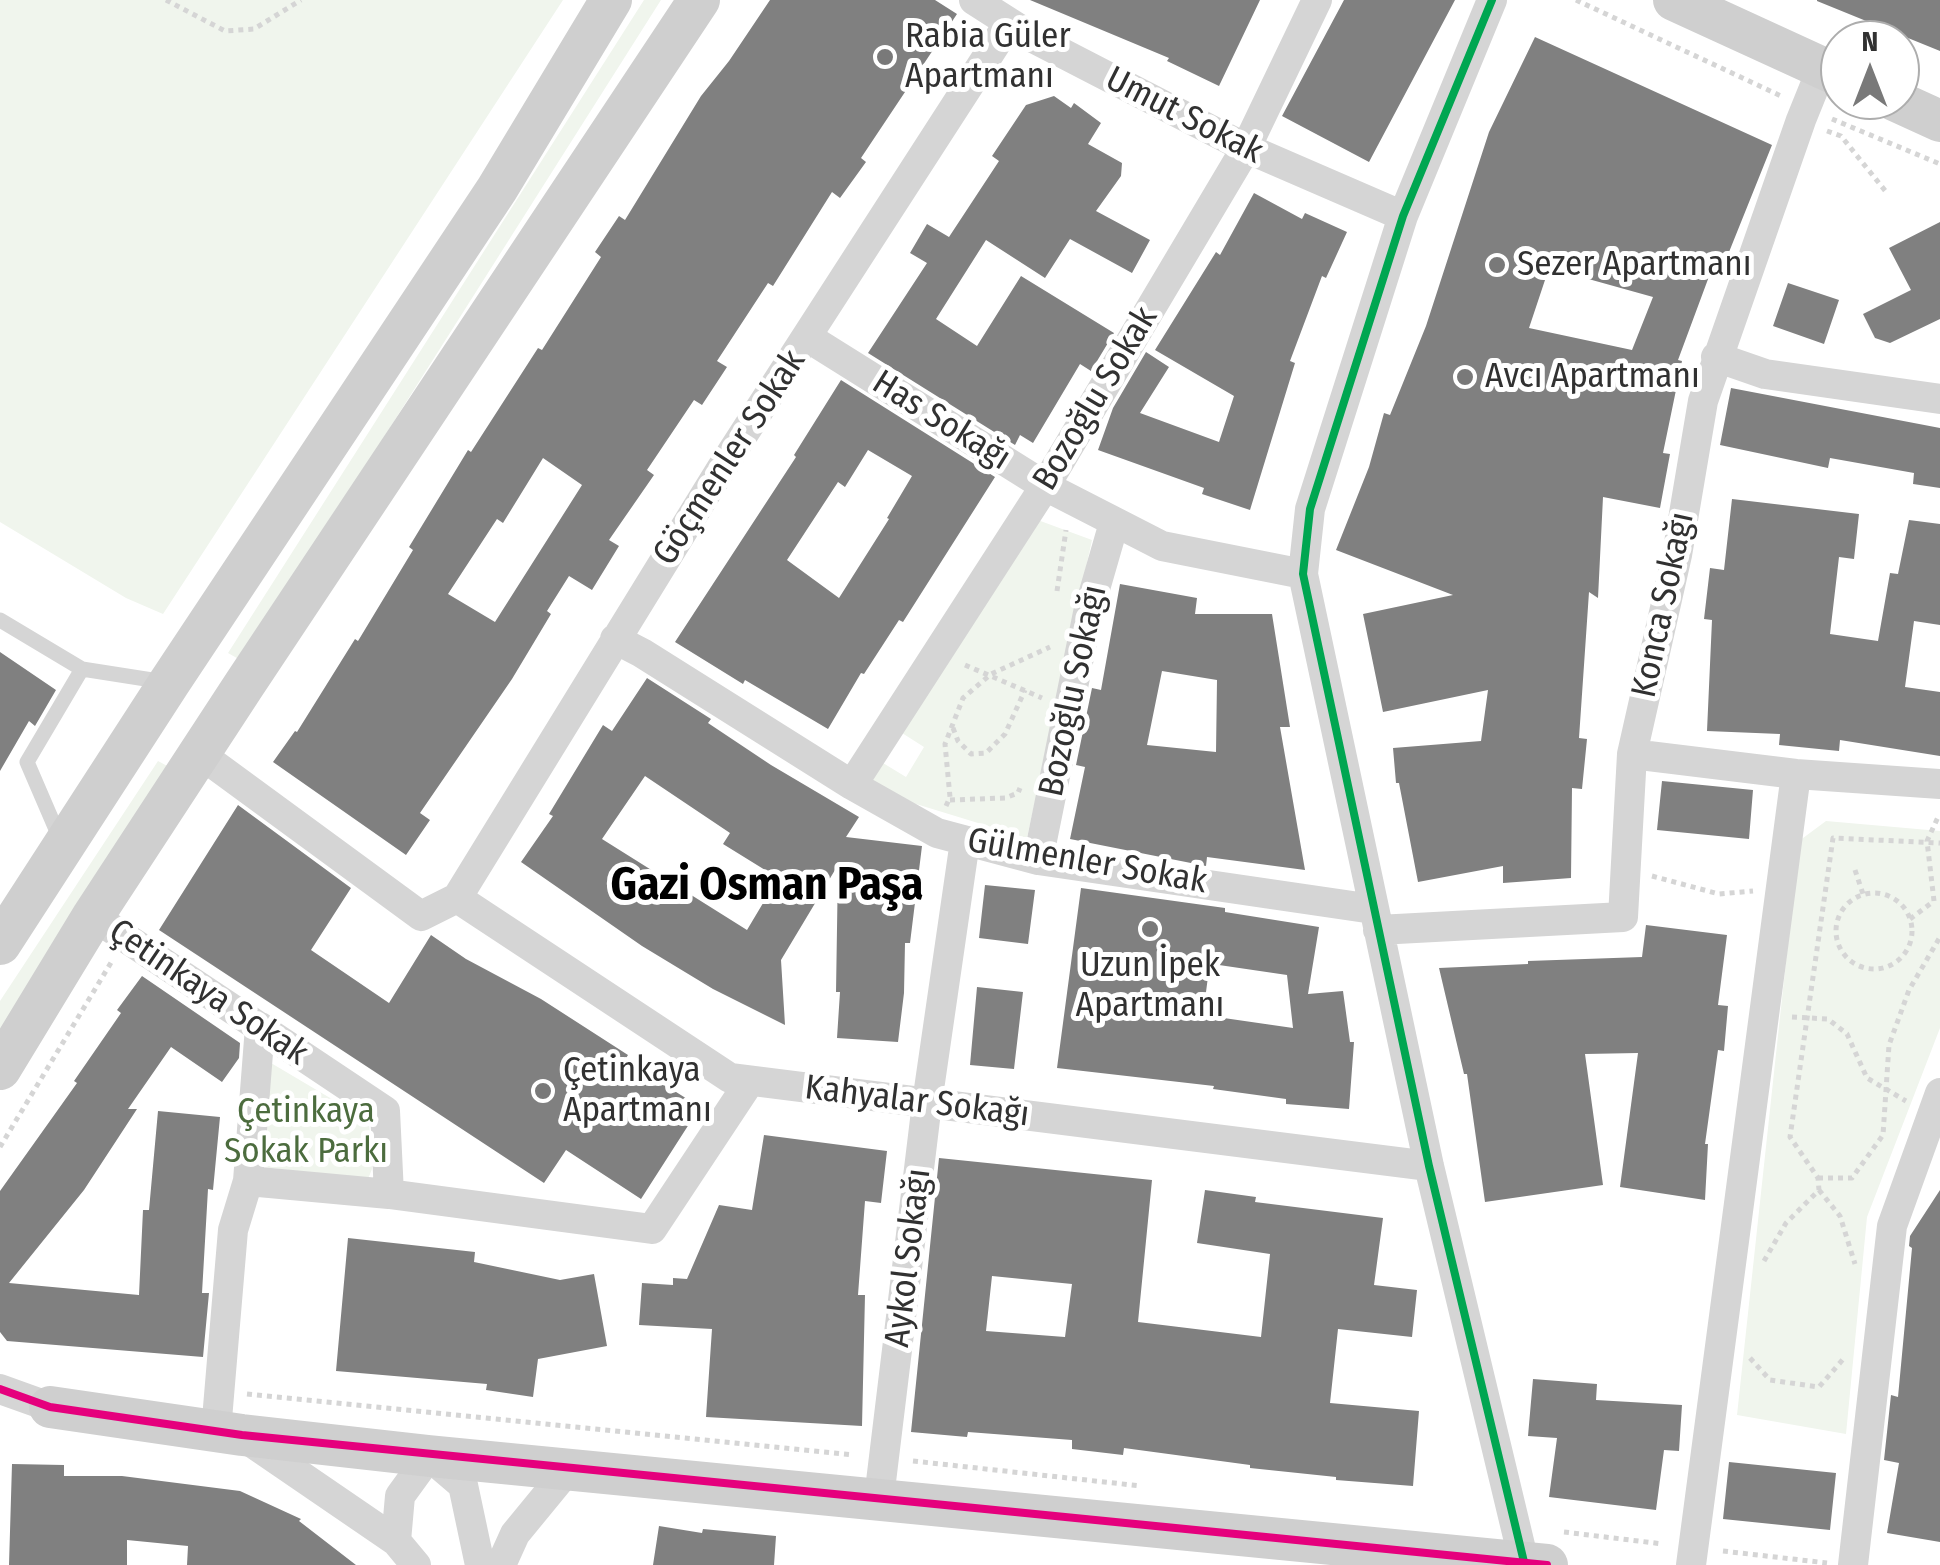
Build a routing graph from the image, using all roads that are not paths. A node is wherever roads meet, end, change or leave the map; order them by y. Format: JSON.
{"nodes":[{"id":1,"x":611,"y":0,"type":"edge"},
{"id":2,"x":699,"y":0,"type":"edge"},
{"id":3,"x":974,"y":0,"type":"edge"},
{"id":4,"x":1317,"y":0,"type":"edge"},
{"id":5,"x":1492,"y":0,"type":"edge"},
{"id":6,"x":1674,"y":0,"type":"edge"},
{"id":7,"x":1010,"y":22,"type":"junction"},
{"id":8,"x":1820,"y":67,"type":"edge"},
{"id":9,"x":1820,"y":88,"type":"edge"},
{"id":10,"x":1246,"y":148,"type":"junction"},
{"id":11,"x":1403,"y":216,"type":"junction"},
{"id":12,"x":807,"y":337,"type":"junction"},
{"id":13,"x":1716,"y":357,"type":"junction"},
{"id":14,"x":1940,"y":399,"type":"edge"},
{"id":15,"x":1057,"y":492,"type":"junction"},
{"id":16,"x":1114,"y":523,"type":"junction"},
{"id":17,"x":1303,"y":574,"type":"junction"},
{"id":18,"x":0,"y":620,"type":"edge"},
{"id":19,"x":615,"y":639,"type":"junction"},
{"id":20,"x":180,"y":666,"type":"junction"},
{"id":21,"x":82,"y":669,"type":"junction"},
{"id":22,"x":244,"y":684,"type":"junction"},
{"id":23,"x":146,"y":720,"type":"junction"},
{"id":24,"x":200,"y":754,"type":"junction"},
{"id":25,"x":1632,"y":754,"type":"junction"},
{"id":26,"x":1796,"y":774,"type":"junction"},
{"id":27,"x":1940,"y":784,"type":"edge"},
{"id":28,"x":852,"y":785,"type":"junction"},
{"id":29,"x":951,"y":837,"type":"junction"},
{"id":30,"x":64,"y":848,"type":"junction"},
{"id":31,"x":1038,"y":860,"type":"junction"},
{"id":32,"x":457,"y":898,"type":"junction"},
{"id":33,"x":93,"y":916,"type":"junction"},
{"id":34,"x":1375,"y":920,"type":"junction"},
{"id":35,"x":0,"y":944,"type":"edge"},
{"id":36,"x":260,"y":1027,"type":"junction"},
{"id":37,"x":0,"y":1069,"type":"edge"},
{"id":38,"x":750,"y":1081,"type":"junction"},
{"id":39,"x":1931,"y":1101,"type":"edge"},
{"id":40,"x":927,"y":1102,"type":"junction"},
{"id":41,"x":1428,"y":1166,"type":"junction"},
{"id":42,"x":248,"y":1181,"type":"junction"},
{"id":43,"x":389,"y":1194,"type":"junction"},
{"id":44,"x":0,"y":1389,"type":"edge"},
{"id":45,"x":50,"y":1407,"type":"junction"},
{"id":46,"x":0,"y":1416,"type":"edge"},
{"id":47,"x":226,"y":1419,"type":"junction"},
{"id":48,"x":429,"y":1456,"type":"junction"},
{"id":49,"x":570,"y":1467,"type":"junction"},
{"id":50,"x":882,"y":1478,"type":"junction"},
{"id":51,"x":396,"y":1541,"type":"junction"},
{"id":52,"x":1529,"y":1551,"type":"edge"},
{"id":53,"x":1693,"y":1556,"type":"edge"},
{"id":54,"x":416,"y":1565,"type":"edge"},
{"id":55,"x":480,"y":1565,"type":"edge"},
{"id":56,"x":501,"y":1565,"type":"edge"},
{"id":57,"x":1853,"y":1565,"type":"edge"}],
"edges":[{"from":1,"to":20,"type":"main road"},
{"from":2,"to":22,"type":"main road"},
{"from":3,"to":7,"type":"street","name":"Umut Sokak"},
{"from":4,"to":10,"type":"street","name":"Bozoğlu Sokak"},
{"from":5,"to":11,"type":"street"},
{"from":6,"to":8,"type":"main road"},
{"from":7,"to":10,"type":"street","name":"Umut Sokak"},
{"from":7,"to":12,"type":"street","name":"Göçmenler Sokak"},
{"from":9,"to":13,"type":"street","name":"Konca Sokağı"},
{"from":10,"to":11,"type":"street","name":"Umut Sokak"},
{"from":10,"to":15,"type":"street","name":"Bozoğlu Sokak"},
{"from":11,"to":17,"type":"street"},
{"from":12,"to":15,"type":"street","name":"Has Sokağı"},
{"from":12,"to":19,"type":"street","name":"Göçmenler Sokak"},
{"from":13,"to":14,"type":"street"},
{"from":13,"to":25,"type":"street","name":"Konca Sokağı"},
{"from":15,"to":16,"type":"street","name":"Has Sokağı"},
{"from":15,"to":28,"type":"street","name":"Bozoğlu Sokak"},
{"from":16,"to":17,"type":"street","name":"Has Sokağı"},
{"from":16,"to":31,"type":"street","name":"Bozoğlu Sokağı"},
{"from":17,"to":34,"type":"street"},
{"from":18,"to":21,"type":"lane"},
{"from":19,"to":28,"type":"street","name":"Gülmenler Sokak"},
{"from":19,"to":32,"type":"street","name":"Göçmenler Sokak"},
{"from":20,"to":21,"type":"lane"},
{"from":20,"to":22,"type":"main road"},
{"from":20,"to":23,"type":"main road"},
{"from":21,"to":30,"type":"lane"},
{"from":22,"to":24,"type":"main road"},
{"from":23,"to":24,"type":"main road"},
{"from":23,"to":30,"type":"main road"},
{"from":24,"to":32,"type":"street"},
{"from":24,"to":33,"type":"main road"},
{"from":25,"to":26,"type":"street"},
{"from":25,"to":34,"type":"street","name":"Konca Sokağı"},
{"from":26,"to":27,"type":"street"},
{"from":26,"to":53,"type":"street"},
{"from":28,"to":29,"type":"street","name":"Gülmenler Sokak"},
{"from":29,"to":31,"type":"street","name":"Gülmenler Sokak"},
{"from":29,"to":40,"type":"street","name":"Aykol Sokağı"},
{"from":30,"to":35,"type":"main road"},
{"from":31,"to":34,"type":"street","name":"Gülmenler Sokak"},
{"from":32,"to":38,"type":"street","name":"Kahyalar Sokağı"},
{"from":33,"to":36,"type":"street","name":"Çetinkaya Sokak"},
{"from":33,"to":37,"type":"main road"},
{"from":34,"to":41,"type":"street"},
{"from":36,"to":42,"type":"street"},
{"from":36,"to":43,"type":"street","name":"Çetinkaya Sokak"},
{"from":38,"to":40,"type":"street","name":"Kahyalar Sokağı"},
{"from":38,"to":43,"type":"street"},
{"from":39,"to":57,"type":"street"},
{"from":40,"to":41,"type":"street","name":"Kahyalar Sokağı"},
{"from":40,"to":50,"type":"street","name":"Aykol Sokağı"},
{"from":41,"to":52,"type":"street"},
{"from":42,"to":43,"type":"street"},
{"from":42,"to":47,"type":"street"},
{"from":44,"to":45,"type":"street"},
{"from":45,"to":46,"type":"street"},
{"from":45,"to":47,"type":"main road"},
{"from":47,"to":48,"type":"main road"},
{"from":47,"to":51,"type":"street"},
{"from":48,"to":49,"type":"main road"},
{"from":48,"to":51,"type":"street"},
{"from":48,"to":55,"type":"street"},
{"from":49,"to":50,"type":"main road"},
{"from":49,"to":56,"type":"street"},
{"from":50,"to":52,"type":"main road"},
{"from":51,"to":54,"type":"street"}]}
